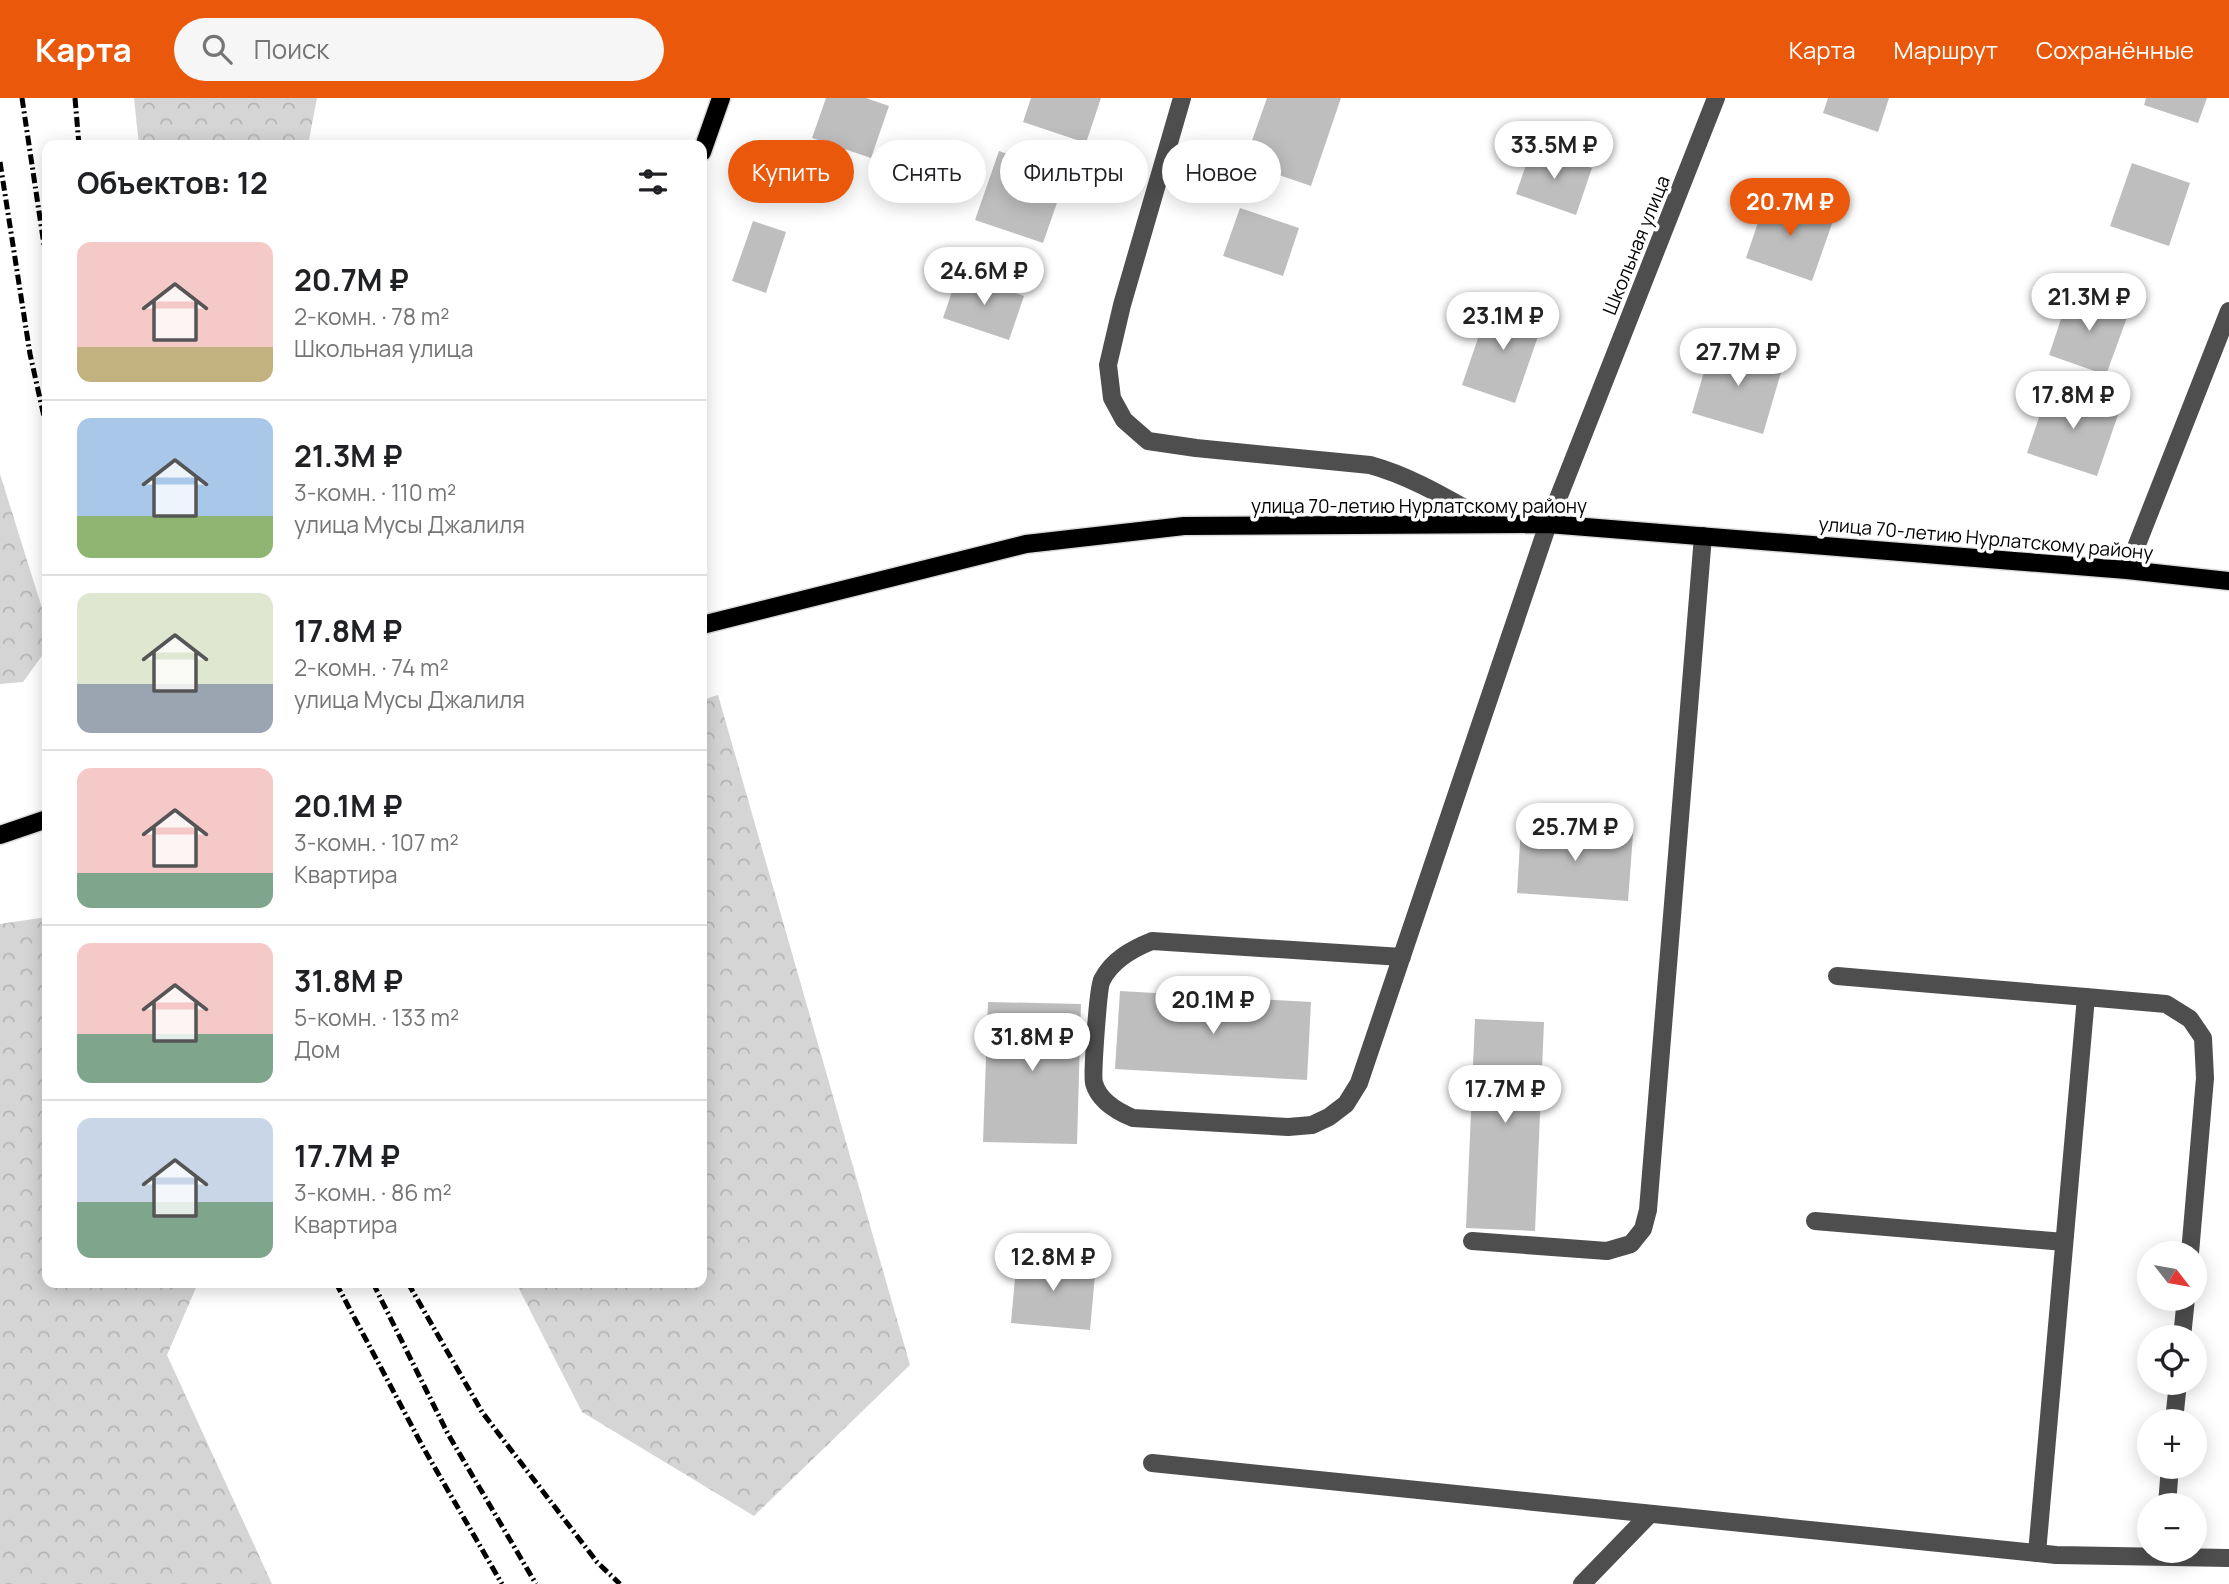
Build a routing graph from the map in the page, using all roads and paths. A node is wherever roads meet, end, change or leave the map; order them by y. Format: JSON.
{"nodes":[{"id":1,"x":721,"y":98,"type":"edge"},
{"id":2,"x":1182,"y":98,"type":"edge"},
{"id":3,"x":1716,"y":98,"type":"edge"},
{"id":4,"x":706,"y":140,"type":"edge"},
{"id":5,"x":2229,"y":311,"type":"edge"},
{"id":6,"x":1493,"y":524,"type":"junction"},
{"id":7,"x":1548,"y":524,"type":"junction"},
{"id":8,"x":1703,"y":536,"type":"junction"},
{"id":9,"x":2127,"y":570,"type":"junction"},
{"id":10,"x":2229,"y":582,"type":"edge"},
{"id":11,"x":707,"y":624,"type":"edge"},
{"id":12,"x":39,"y":821,"type":"edge"},
{"id":13,"x":0,"y":835,"type":"edge"},
{"id":14,"x":1402,"y":957,"type":"junction"},
{"id":15,"x":1837,"y":976,"type":"dead end"},
{"id":16,"x":2086,"y":997,"type":"junction"},
{"id":17,"x":1815,"y":1221,"type":"dead end"},
{"id":18,"x":1472,"y":1241,"type":"dead end"},
{"id":19,"x":2191,"y":1241,"type":"edge"},
{"id":20,"x":2064,"y":1242,"type":"junction"},
{"id":21,"x":1152,"y":1464,"type":"dead end"},
{"id":22,"x":1650,"y":1514,"type":"junction"},
{"id":23,"x":2037,"y":1553,"type":"junction"},
{"id":24,"x":2137,"y":1553,"type":"edge"},
{"id":25,"x":2207,"y":1556,"type":"edge"},
{"id":26,"x":2229,"y":1558,"type":"edge"},
{"id":27,"x":1582,"y":1584,"type":"edge"}],
"edges":[{"from":1,"to":4,"type":"main road"},
{"from":2,"to":6,"type":"street"},
{"from":3,"to":7,"type":"street","name":"Школьная улица"},
{"from":5,"to":9,"type":"street"},
{"from":6,"to":7,"type":"main road","name":"улица 70-летию Нурлатскому району"},
{"from":6,"to":11,"type":"main road","name":"улица 70-летию Нурлатскому району"},
{"from":7,"to":8,"type":"main road","name":"улица 70-летию Нурлатскому району"},
{"from":7,"to":14,"type":"street","name":"Школьная улица"},
{"from":8,"to":9,"type":"main road","name":"улица 70-летию Нурлатскому району"},
{"from":8,"to":18,"type":"street"},
{"from":9,"to":10,"type":"main road","name":"улица 70-летию Нурлатскому району"},
{"from":12,"to":13,"type":"main road"},
{"from":14,"to":14,"type":"street","name":"Школьная улица"},
{"from":15,"to":16,"type":"street"},
{"from":16,"to":19,"type":"street"},
{"from":16,"to":20,"type":"street"},
{"from":17,"to":20,"type":"street"},
{"from":20,"to":23,"type":"street"},
{"from":21,"to":22,"type":"street"},
{"from":22,"to":23,"type":"street"},
{"from":22,"to":27,"type":"street"},
{"from":23,"to":24,"type":"street"},
{"from":25,"to":26,"type":"street"}]}
